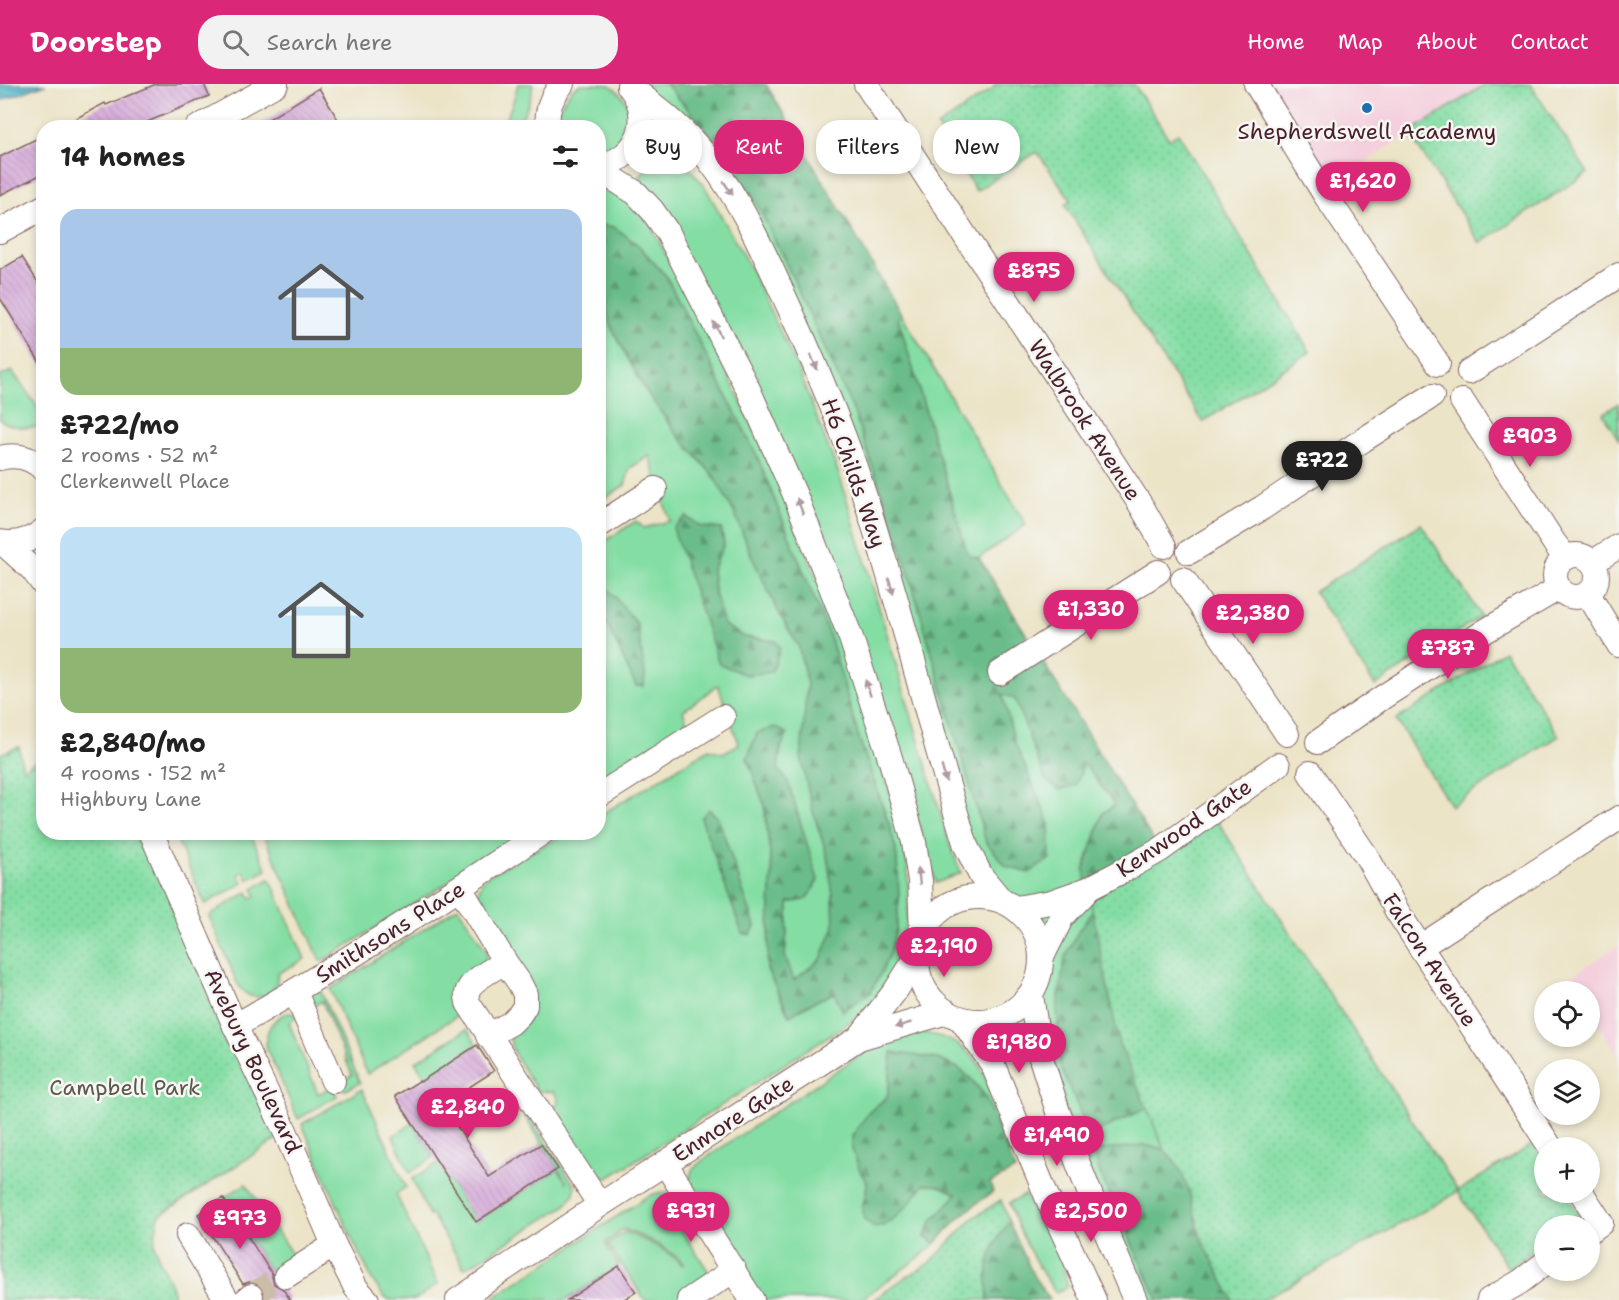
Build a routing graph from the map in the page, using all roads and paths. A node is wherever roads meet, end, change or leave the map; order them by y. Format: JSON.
{"nodes":[{"id":1,"x":276,"y":84,"type":"edge"},
{"id":2,"x":866,"y":84,"type":"edge"},
{"id":3,"x":1256,"y":84,"type":"edge"},
{"id":4,"x":628,"y":85,"type":"edge"},
{"id":5,"x":211,"y":120,"type":"edge"},
{"id":6,"x":606,"y":165,"type":"edge"},
{"id":7,"x":606,"y":173,"type":"edge"},
{"id":8,"x":36,"y":211,"type":"edge"},
{"id":9,"x":0,"y":231,"type":"edge"},
{"id":10,"x":1619,"y":275,"type":"edge"},
{"id":11,"x":1438,"y":364,"type":"junction"},
{"id":12,"x":1469,"y":372,"type":"junction"},
{"id":13,"x":1432,"y":396,"type":"junction"},
{"id":14,"x":1462,"y":401,"type":"junction"},
{"id":15,"x":655,"y":489,"type":"dead end"},
{"id":16,"x":606,"y":521,"type":"edge"},
{"id":17,"x":36,"y":536,"type":"edge"},
{"id":18,"x":1,"y":542,"type":"edge"},
{"id":19,"x":1164,"y":546,"type":"junction"},
{"id":20,"x":1619,"y":546,"type":"edge"},
{"id":21,"x":1189,"y":552,"type":"junction"},
{"id":22,"x":1566,"y":558,"type":"junction"},
{"id":23,"x":1593,"y":562,"type":"junction"},
{"id":24,"x":1158,"y":572,"type":"junction"},
{"id":25,"x":36,"y":574,"type":"edge"},
{"id":26,"x":1183,"y":579,"type":"junction"},
{"id":27,"x":1559,"y":588,"type":"junction"},
{"id":28,"x":1588,"y":594,"type":"junction"},
{"id":29,"x":1619,"y":645,"type":"edge"},
{"id":30,"x":1000,"y":673,"type":"dead end"},
{"id":31,"x":723,"y":717,"type":"dead end"},
{"id":32,"x":1287,"y":734,"type":"junction"},
{"id":33,"x":1318,"y":742,"type":"junction"},
{"id":34,"x":1278,"y":765,"type":"junction"},
{"id":35,"x":1310,"y":773,"type":"junction"},
{"id":36,"x":606,"y":791,"type":"edge"},
{"id":37,"x":1619,"y":818,"type":"edge"},
{"id":38,"x":154,"y":840,"type":"edge"},
{"id":39,"x":531,"y":840,"type":"edge"},
{"id":40,"x":460,"y":888,"type":"junction"},
{"id":41,"x":1088,"y":889,"type":"junction"},
{"id":42,"x":1009,"y":904,"type":"junction"},
{"id":43,"x":919,"y":946,"type":"junction"},
{"id":44,"x":1420,"y":947,"type":"junction"},
{"id":45,"x":1042,"y":957,"type":"junction"},
{"id":46,"x":505,"y":962,"type":"junction"},
{"id":47,"x":295,"y":992,"type":"junction"},
{"id":48,"x":1031,"y":995,"type":"junction"},
{"id":49,"x":954,"y":1016,"type":"junction"},
{"id":50,"x":235,"y":1026,"type":"junction"},
{"id":51,"x":488,"y":1036,"type":"junction"},
{"id":52,"x":859,"y":1038,"type":"junction"},
{"id":53,"x":333,"y":1082,"type":"dead end"},
{"id":54,"x":1544,"y":1137,"type":"edge"},
{"id":55,"x":665,"y":1163,"type":"junction"},
{"id":56,"x":600,"y":1205,"type":"junction"},
{"id":57,"x":188,"y":1235,"type":"dead end"},
{"id":58,"x":334,"y":1245,"type":"junction"},
{"id":59,"x":734,"y":1270,"type":"junction"},
{"id":60,"x":1534,"y":1271,"type":"edge"},
{"id":61,"x":286,"y":1276,"type":"tunnel mouth"},
{"id":62,"x":359,"y":1296,"type":"edge"},
{"id":63,"x":464,"y":1296,"type":"edge"},
{"id":64,"x":227,"y":1300,"type":"edge"},
{"id":65,"x":688,"y":1300,"type":"edge"},
{"id":66,"x":753,"y":1300,"type":"edge"},
{"id":67,"x":1094,"y":1300,"type":"edge"},
{"id":68,"x":1135,"y":1300,"type":"edge"},
{"id":69,"x":1490,"y":1300,"type":"edge"}],
"edges":[{"from":1,"to":5,"type":"street"},
{"from":2,"to":19,"type":"street","name":"Walbrook Avenue"},
{"from":3,"to":11,"type":"street"},
{"from":4,"to":6,"type":"street"},
{"from":4,"to":42,"type":"street","name":"H6 Childs Way","one_way":true},
{"from":43,"to":7,"type":"street","one_way":true},
{"from":8,"to":9,"type":"street"},
{"from":10,"to":12,"type":"street"},
{"from":11,"to":12,"type":"street"},
{"from":11,"to":13,"type":"street"},
{"from":12,"to":14,"type":"street"},
{"from":13,"to":14,"type":"street"},
{"from":13,"to":21,"type":"street"},
{"from":14,"to":22,"type":"street"},
{"from":15,"to":16,"type":"street"},
{"from":17,"to":18,"type":"street"},
{"from":18,"to":25,"type":"street"},
{"from":19,"to":21,"type":"street"},
{"from":19,"to":24,"type":"street"},
{"from":20,"to":23,"type":"street"},
{"from":21,"to":26,"type":"street"},
{"from":22,"to":23,"type":"street"},
{"from":22,"to":27,"type":"street"},
{"from":23,"to":28,"type":"street"},
{"from":24,"to":26,"type":"street"},
{"from":24,"to":30,"type":"street"},
{"from":26,"to":32,"type":"street"},
{"from":27,"to":28,"type":"street"},
{"from":27,"to":33,"type":"street"},
{"from":28,"to":29,"type":"street"},
{"from":31,"to":36,"type":"street"},
{"from":32,"to":33,"type":"street"},
{"from":32,"to":34,"type":"street"},
{"from":33,"to":35,"type":"street"},
{"from":34,"to":35,"type":"street"},
{"from":34,"to":41,"type":"street","name":"Kenwood Gate"},
{"from":35,"to":44,"type":"street","name":"Falcon Avenue"},
{"from":37,"to":44,"type":"street"},
{"from":38,"to":50,"type":"street","name":"Avebury Boulevard"},
{"from":39,"to":40,"type":"street","name":"Smithsons Place"},
{"from":40,"to":46,"type":"street"},
{"from":40,"to":47,"type":"street","name":"Smithsons Place"},
{"from":41,"to":42,"type":"street","name":"Kenwood Gate"},
{"from":41,"to":45,"type":"street","name":"Kenwood Gate"},
{"from":42,"to":43,"type":"street"},
{"from":42,"to":45,"type":"street"},
{"from":43,"to":49,"type":"street"},
{"from":43,"to":52,"type":"street","name":"Enmore Gate"},
{"from":44,"to":54,"type":"street","name":"Falcon Avenue"},
{"from":45,"to":48,"type":"street"},
{"from":46,"to":51,"type":"street"},
{"from":46,"to":51,"type":"street"},
{"from":47,"to":50,"type":"street","name":"Smithsons Place"},
{"from":47,"to":53,"type":"street"},
{"from":48,"to":49,"type":"street"},
{"from":48,"to":68,"type":"street"},
{"from":49,"to":52,"type":"street","name":"Enmore Gate","one_way":true},
{"from":49,"to":67,"type":"street"},
{"from":50,"to":58,"type":"street","name":"Avebury Boulevard"},
{"from":51,"to":56,"type":"street"},
{"from":52,"to":55,"type":"street","name":"Enmore Gate"},
{"from":55,"to":56,"type":"street","name":"Enmore Gate"},
{"from":55,"to":59,"type":"street"},
{"from":56,"to":63,"type":"street","name":"Enmore Gate"},
{"from":57,"to":64,"type":"street"},
{"from":58,"to":61,"type":"street"},
{"from":58,"to":62,"type":"street","name":"Avebury Boulevard"},
{"from":59,"to":65,"type":"street"},
{"from":59,"to":66,"type":"street"},
{"from":60,"to":69,"type":"street"}]}
